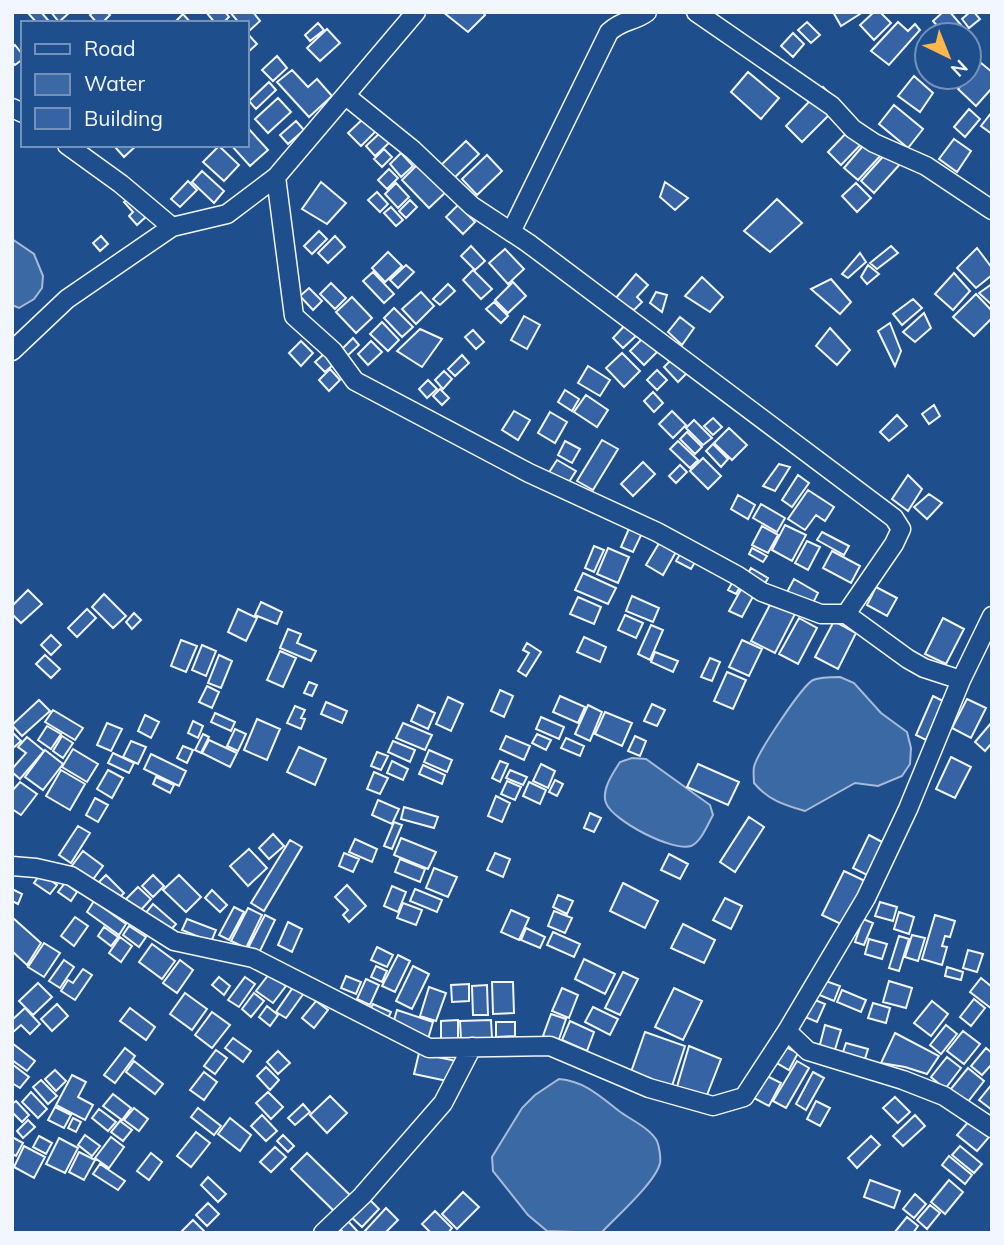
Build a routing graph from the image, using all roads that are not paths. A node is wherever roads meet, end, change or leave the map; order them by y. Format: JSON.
{"nodes":[{"id":1,"x":416,"y":12,"type":"edge"},
{"id":2,"x":647,"y":12,"type":"edge"},
{"id":3,"x":696,"y":12,"type":"edge"},
{"id":4,"x":346,"y":96,"type":"junction"},
{"id":5,"x":70,"y":147,"type":"edge"},
{"id":6,"x":276,"y":177,"type":"junction"},
{"id":7,"x":992,"y":210,"type":"edge"},
{"id":8,"x":172,"y":227,"type":"junction"},
{"id":9,"x":511,"y":232,"type":"junction"},
{"id":10,"x":12,"y":351,"type":"edge"},
{"id":11,"x":846,"y":614,"type":"junction"},
{"id":12,"x":992,"y":616,"type":"edge"},
{"id":13,"x":961,"y":680,"type":"junction"},
{"id":14,"x":12,"y":866,"type":"edge"},
{"id":15,"x":788,"y":1031,"type":"junction"},
{"id":16,"x":472,"y":1047,"type":"junction"},
{"id":17,"x":992,"y":1128,"type":"edge"},
{"id":18,"x":323,"y":1233,"type":"edge"}],
"edges":[{"from":1,"to":4,"type":"street"},
{"from":2,"to":9,"type":"street"},
{"from":3,"to":7,"type":"street"},
{"from":4,"to":6,"type":"street"},
{"from":4,"to":9,"type":"street"},
{"from":5,"to":8,"type":"street"},
{"from":6,"to":8,"type":"street"},
{"from":6,"to":11,"type":"street"},
{"from":8,"to":10,"type":"street"},
{"from":9,"to":11,"type":"street"},
{"from":11,"to":13,"type":"street"},
{"from":12,"to":13,"type":"street"},
{"from":13,"to":15,"type":"street"},
{"from":14,"to":16,"type":"street"},
{"from":15,"to":16,"type":"street"},
{"from":15,"to":17,"type":"street"},
{"from":16,"to":18,"type":"street"}]}
